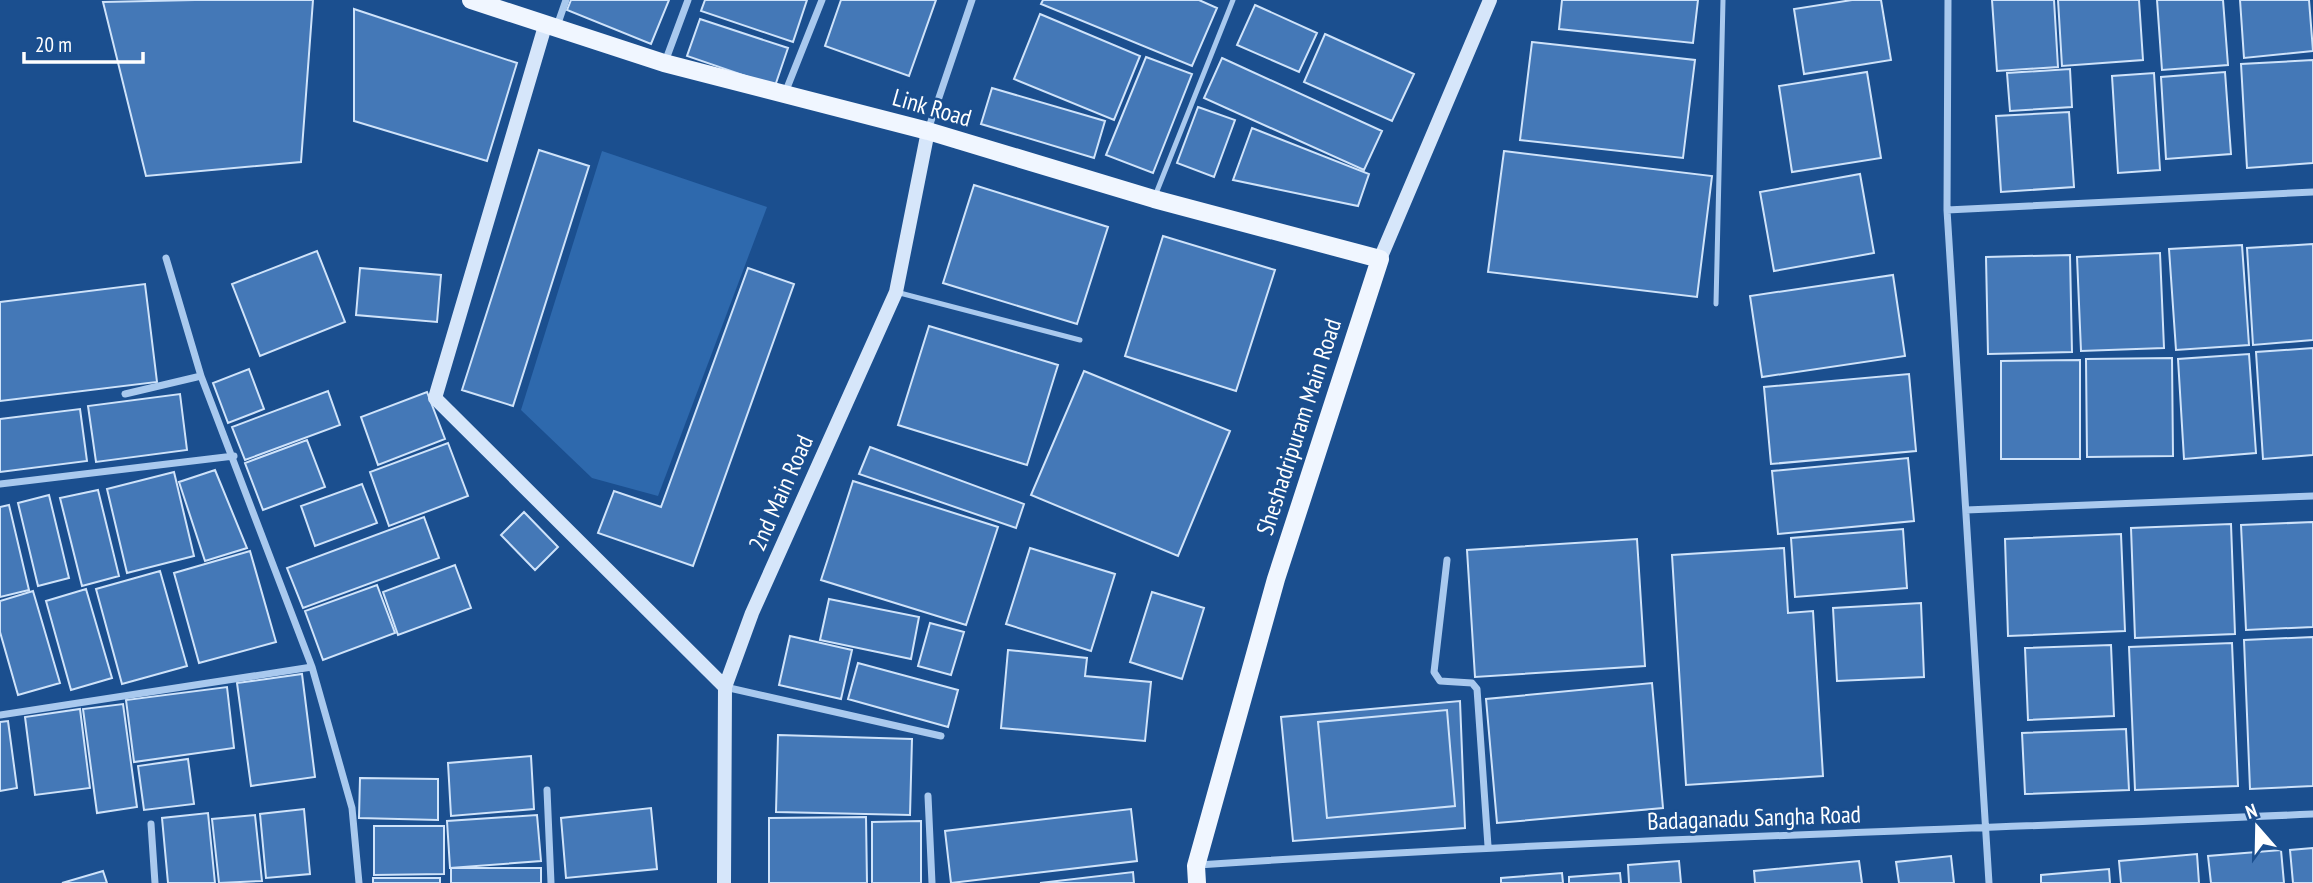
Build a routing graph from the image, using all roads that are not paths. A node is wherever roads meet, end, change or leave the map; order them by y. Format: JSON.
{"nodes":[{"id":1,"x":471,"y":0,"type":"edge"},
{"id":2,"x":566,"y":0,"type":"edge"},
{"id":3,"x":688,"y":0,"type":"edge"},
{"id":4,"x":822,"y":0,"type":"edge"},
{"id":5,"x":972,"y":0,"type":"edge"},
{"id":6,"x":1233,"y":0,"type":"edge"},
{"id":7,"x":1490,"y":0,"type":"edge"},
{"id":8,"x":1723,"y":0,"type":"edge"},
{"id":9,"x":1948,"y":0,"type":"edge"},
{"id":10,"x":550,"y":28,"type":"junction"},
{"id":11,"x":664,"y":63,"type":"junction"},
{"id":12,"x":785,"y":94,"type":"junction"},
{"id":13,"x":928,"y":131,"type":"junction"},
{"id":14,"x":2313,"y":192,"type":"edge"},
{"id":15,"x":1153,"y":199,"type":"junction"},
{"id":16,"x":1947,"y":210,"type":"junction"},
{"id":17,"x":166,"y":258,"type":"dead end"},
{"id":18,"x":1380,"y":259,"type":"junction"},
{"id":19,"x":896,"y":292,"type":"junction"},
{"id":20,"x":1716,"y":304,"type":"dead end"},
{"id":21,"x":1080,"y":340,"type":"dead end"},
{"id":22,"x":201,"y":376,"type":"junction"},
{"id":23,"x":125,"y":394,"type":"dead end"},
{"id":24,"x":234,"y":456,"type":"junction"},
{"id":25,"x":0,"y":484,"type":"edge"},
{"id":26,"x":2313,"y":496,"type":"edge"},
{"id":27,"x":1966,"y":510,"type":"junction"},
{"id":28,"x":1447,"y":560,"type":"dead end"},
{"id":29,"x":312,"y":667,"type":"junction"},
{"id":30,"x":725,"y":687,"type":"junction"},
{"id":31,"x":0,"y":715,"type":"edge"},
{"id":32,"x":941,"y":736,"type":"dead end"},
{"id":33,"x":547,"y":790,"type":"dead end"},
{"id":34,"x":928,"y":796,"type":"dead end"},
{"id":35,"x":2313,"y":814,"type":"edge"},
{"id":36,"x":151,"y":824,"type":"dead end"},
{"id":37,"x":1986,"y":830,"type":"junction"},
{"id":38,"x":1488,"y":846,"type":"junction"},
{"id":39,"x":1197,"y":874,"type":"edge"},
{"id":40,"x":155,"y":883,"type":"edge"},
{"id":41,"x":359,"y":883,"type":"edge"},
{"id":42,"x":551,"y":883,"type":"edge"},
{"id":43,"x":724,"y":883,"type":"edge"},
{"id":44,"x":932,"y":883,"type":"edge"},
{"id":45,"x":1989,"y":883,"type":"edge"}],
"edges":[{"from":1,"to":10,"type":"main road","name":"Link Road"},
{"from":2,"to":10,"type":"street"},
{"from":3,"to":11,"type":"street"},
{"from":4,"to":12,"type":"street"},
{"from":5,"to":13,"type":"street"},
{"from":6,"to":15,"type":"lane"},
{"from":7,"to":18,"type":"street","name":"Sheshadripuram Main Road"},
{"from":8,"to":20,"type":"lane"},
{"from":9,"to":16,"type":"street"},
{"from":10,"to":11,"type":"main road","name":"Link Road"},
{"from":10,"to":30,"type":"street"},
{"from":11,"to":12,"type":"main road","name":"Link Road"},
{"from":12,"to":13,"type":"main road","name":"Link Road"},
{"from":13,"to":15,"type":"main road","name":"Link Road"},
{"from":13,"to":19,"type":"street","name":"2nd Main Road"},
{"from":14,"to":16,"type":"street"},
{"from":15,"to":18,"type":"main road","name":"Link Road"},
{"from":16,"to":27,"type":"street"},
{"from":17,"to":22,"type":"street"},
{"from":18,"to":39,"type":"main road","name":"Sheshadripuram Main Road"},
{"from":19,"to":21,"type":"lane"},
{"from":19,"to":30,"type":"street","name":"2nd Main Road"},
{"from":22,"to":23,"type":"street"},
{"from":22,"to":24,"type":"street"},
{"from":24,"to":25,"type":"street"},
{"from":24,"to":29,"type":"street"},
{"from":26,"to":27,"type":"street"},
{"from":27,"to":37,"type":"street"},
{"from":28,"to":38,"type":"street"},
{"from":29,"to":31,"type":"street"},
{"from":29,"to":41,"type":"street"},
{"from":30,"to":32,"type":"street"},
{"from":30,"to":43,"type":"street","name":"2nd Main Road"},
{"from":33,"to":42,"type":"street"},
{"from":34,"to":44,"type":"street"},
{"from":35,"to":37,"type":"street","name":"Badaganadu Sangha Road"},
{"from":36,"to":40,"type":"street"},
{"from":37,"to":38,"type":"street","name":"Badaganadu Sangha Road"},
{"from":37,"to":45,"type":"street"},
{"from":38,"to":39,"type":"street","name":"Badaganadu Sangha Road"}]}
